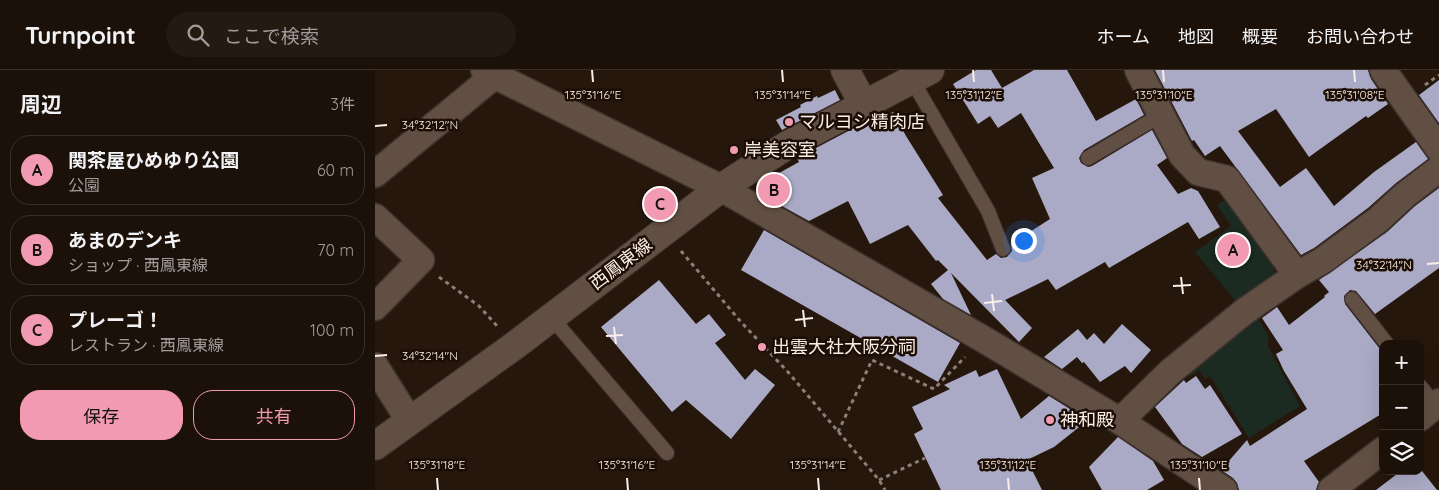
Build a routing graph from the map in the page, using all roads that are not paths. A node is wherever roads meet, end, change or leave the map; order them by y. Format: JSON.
{"nodes":[{"id":1,"x":845,"y":70,"type":"edge"},
{"id":2,"x":1138,"y":70,"type":"edge"},
{"id":3,"x":1383,"y":70,"type":"edge"},
{"id":4,"x":489,"y":73,"type":"edge"},
{"id":5,"x":921,"y":75,"type":"edge"},
{"id":6,"x":864,"y":105,"type":"junction"},
{"id":7,"x":1161,"y":116,"type":"junction"},
{"id":8,"x":1439,"y":148,"type":"edge"},
{"id":9,"x":1088,"y":158,"type":"dead end"},
{"id":10,"x":1439,"y":169,"type":"edge"},
{"id":11,"x":375,"y":174,"type":"edge"},
{"id":12,"x":721,"y":188,"type":"junction"},
{"id":13,"x":375,"y":217,"type":"edge"},
{"id":14,"x":1003,"y":250,"type":"dead end"},
{"id":15,"x":1297,"y":275,"type":"junction"},
{"id":16,"x":1352,"y":299,"type":"dead end"},
{"id":17,"x":375,"y":307,"type":"edge"},
{"id":18,"x":551,"y":317,"type":"junction"},
{"id":19,"x":1384,"y":340,"type":"edge"},
{"id":20,"x":375,"y":366,"type":"edge"},
{"id":21,"x":409,"y":420,"type":"junction"},
{"id":22,"x":1120,"y":421,"type":"junction"},
{"id":23,"x":375,"y":446,"type":"edge"},
{"id":24,"x":667,"y":453,"type":"dead end"},
{"id":25,"x":1379,"y":453,"type":"edge"},
{"id":26,"x":1224,"y":490,"type":"edge"},
{"id":27,"x":1331,"y":490,"type":"edge"}],
"edges":[{"from":1,"to":6,"type":"main road"},
{"from":2,"to":7,"type":"street"},
{"from":3,"to":8,"type":"street"},
{"from":4,"to":11,"type":"street"},
{"from":4,"to":12,"type":"street"},
{"from":5,"to":6,"type":"main road","name":"西鳳東線"},
{"from":5,"to":14,"type":"lane"},
{"from":6,"to":12,"type":"main road","name":"西鳳東線"},
{"from":7,"to":9,"type":"lane"},
{"from":7,"to":15,"type":"street"},
{"from":10,"to":15,"type":"street"},
{"from":12,"to":18,"type":"main road","name":"西鳳東線"},
{"from":12,"to":22,"type":"street"},
{"from":13,"to":17,"type":"street"},
{"from":15,"to":22,"type":"street"},
{"from":16,"to":19,"type":"lane"},
{"from":18,"to":21,"type":"main road","name":"西鳳東線"},
{"from":18,"to":24,"type":"lane"},
{"from":20,"to":21,"type":"street"},
{"from":21,"to":23,"type":"main road","name":"西鳳東線"},
{"from":22,"to":26,"type":"street"},
{"from":25,"to":27,"type":"street"}]}
